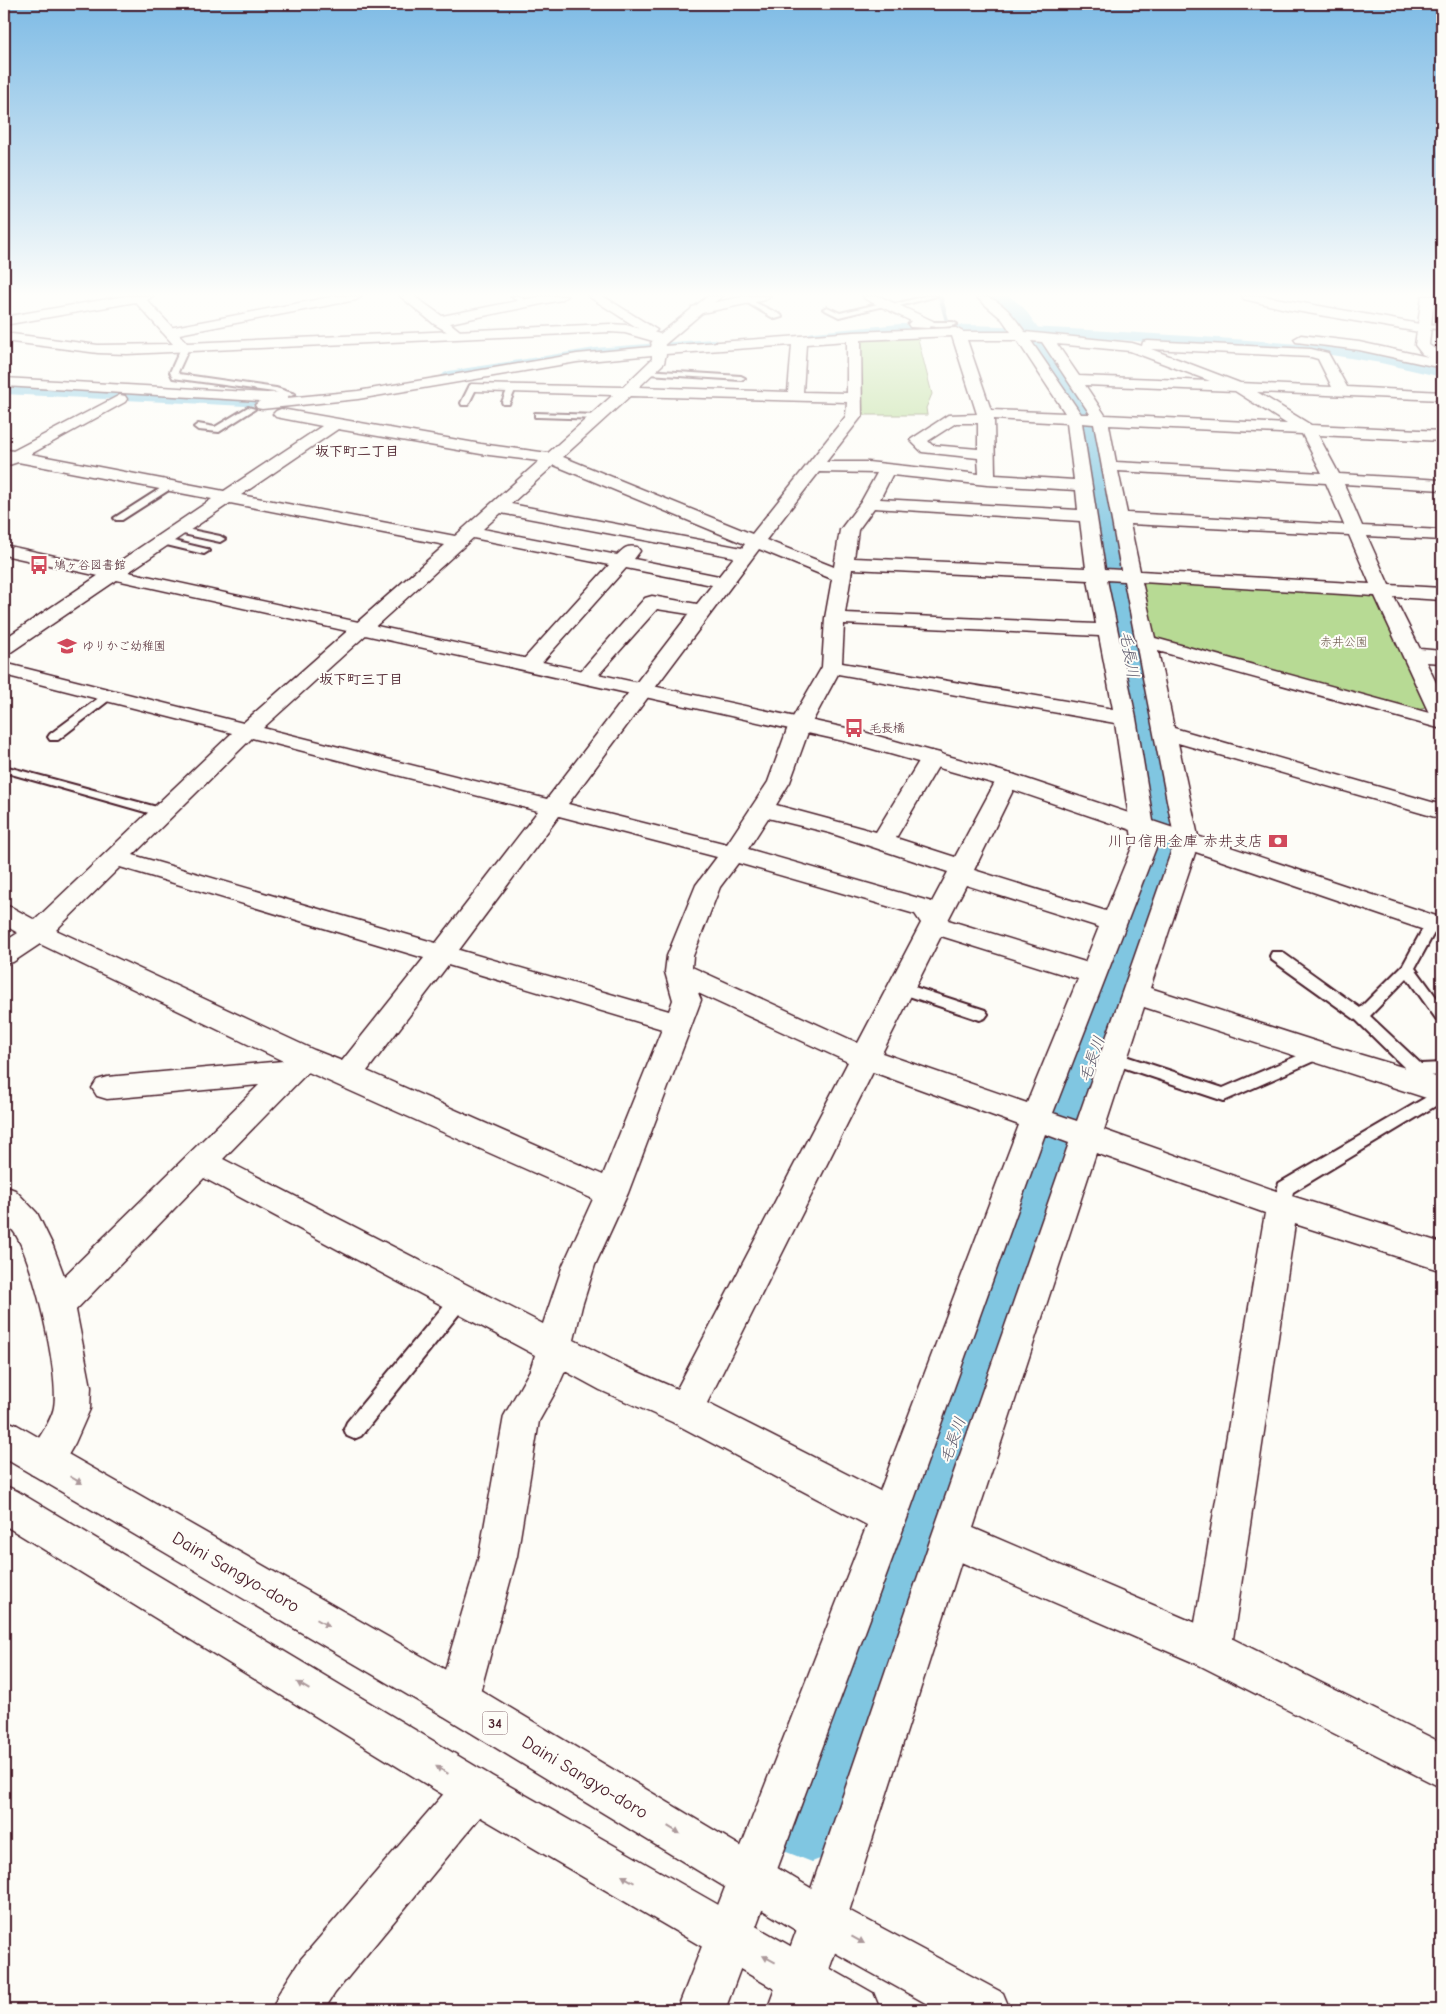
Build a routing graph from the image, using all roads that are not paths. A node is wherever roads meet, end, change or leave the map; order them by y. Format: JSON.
{"nodes":[{"id":1,"x":93,"y":390,"type":"edge"},
{"id":2,"x":276,"y":390,"type":"edge"},
{"id":3,"x":317,"y":390,"type":"edge"},
{"id":4,"x":393,"y":390,"type":"edge"},
{"id":5,"x":472,"y":390,"type":"edge"},
{"id":6,"x":486,"y":390,"type":"edge"},
{"id":7,"x":795,"y":390,"type":"edge"},
{"id":8,"x":855,"y":390,"type":"edge"},
{"id":9,"x":976,"y":390,"type":"edge"},
{"id":10,"x":1059,"y":390,"type":"edge"},
{"id":11,"x":1079,"y":390,"type":"edge"},
{"id":12,"x":1243,"y":390,"type":"edge"},
{"id":13,"x":1300,"y":390,"type":"edge"},
{"id":14,"x":628,"y":391,"type":"junction"},
{"id":15,"x":4,"y":392,"type":"edge"},
{"id":16,"x":1342,"y":392,"type":"joint"},
{"id":17,"x":291,"y":394,"type":"junction"},
{"id":18,"x":795,"y":396,"type":"junction"},
{"id":19,"x":1442,"y":396,"type":"edge"},
{"id":20,"x":855,"y":398,"type":"junction"},
{"id":21,"x":120,"y":399,"type":"junction"},
{"id":22,"x":465,"y":403,"type":"dead end"},
{"id":23,"x":259,"y":405,"type":"junction"},
{"id":24,"x":538,"y":415,"type":"dead end"},
{"id":25,"x":985,"y":416,"type":"junction"},
{"id":26,"x":598,"y":417,"type":"junction"},
{"id":27,"x":1088,"y":420,"type":"junction"},
{"id":28,"x":336,"y":423,"type":"junction"},
{"id":29,"x":198,"y":427,"type":"dead end"},
{"id":30,"x":1308,"y":430,"type":"junction"},
{"id":31,"x":1442,"y":436,"type":"edge"},
{"id":32,"x":985,"y":454,"type":"junction"},
{"id":33,"x":8,"y":458,"type":"edge"},
{"id":34,"x":551,"y":458,"type":"junction"},
{"id":35,"x":814,"y":466,"type":"junction"},
{"id":36,"x":1109,"y":466,"type":"junction"},
{"id":37,"x":887,"y":469,"type":"junction"},
{"id":38,"x":1332,"y":477,"type":"junction"},
{"id":39,"x":987,"y":480,"type":"junction"},
{"id":40,"x":1084,"y":485,"type":"junction"},
{"id":41,"x":1442,"y":485,"type":"edge"},
{"id":42,"x":169,"y":486,"type":"junction"},
{"id":43,"x":224,"y":497,"type":"junction"},
{"id":44,"x":869,"y":503,"type":"junction"},
{"id":45,"x":499,"y":507,"type":"junction"},
{"id":46,"x":1088,"y":516,"type":"junction"},
{"id":47,"x":119,"y":518,"type":"dead end"},
{"id":48,"x":1119,"y":518,"type":"junction"},
{"id":49,"x":177,"y":530,"type":"junction"},
{"id":50,"x":1356,"y":530,"type":"junction"},
{"id":51,"x":1442,"y":535,"type":"edge"},
{"id":52,"x":646,"y":536,"type":"junction"},
{"id":53,"x":465,"y":537,"type":"junction"},
{"id":54,"x":220,"y":539,"type":"dead end"},
{"id":55,"x":160,"y":541,"type":"junction"},
{"id":56,"x":752,"y":548,"type":"junction"},
{"id":57,"x":4,"y":550,"type":"edge"},
{"id":58,"x":204,"y":551,"type":"dead end"},
{"id":59,"x":620,"y":563,"type":"junction"},
{"id":60,"x":844,"y":570,"type":"junction"},
{"id":61,"x":114,"y":574,"type":"junction"},
{"id":62,"x":1096,"y":574,"type":"junction"},
{"id":63,"x":1133,"y":576,"type":"junction"},
{"id":64,"x":724,"y":582,"type":"junction"},
{"id":65,"x":1382,"y":591,"type":"junction"},
{"id":66,"x":1442,"y":594,"type":"edge"},
{"id":67,"x":702,"y":612,"type":"junction"},
{"id":68,"x":835,"y":618,"type":"junction"},
{"id":69,"x":362,"y":627,"type":"junction"},
{"id":70,"x":1106,"y":630,"type":"junction"},
{"id":71,"x":1146,"y":642,"type":"junction"},
{"id":72,"x":4,"y":648,"type":"edge"},
{"id":73,"x":1412,"y":655,"type":"junction"},
{"id":74,"x":1442,"y":657,"type":"edge"},
{"id":75,"x":530,"y":664,"type":"junction"},
{"id":76,"x":832,"y":667,"type":"junction"},
{"id":77,"x":4,"y":669,"type":"edge"},
{"id":78,"x":586,"y":677,"type":"junction"},
{"id":79,"x":643,"y":690,"type":"junction"},
{"id":80,"x":108,"y":696,"type":"junction"},
{"id":81,"x":1442,"y":717,"type":"edge"},
{"id":82,"x":1125,"y":718,"type":"junction"},
{"id":83,"x":1442,"y":723,"type":"edge"},
{"id":84,"x":800,"y":724,"type":"junction"},
{"id":85,"x":247,"y":731,"type":"junction"},
{"id":86,"x":1164,"y":732,"type":"junction"},
{"id":87,"x":54,"y":737,"type":"dead end"},
{"id":88,"x":932,"y":758,"type":"junction"},
{"id":89,"x":5,"y":769,"type":"edge"},
{"id":90,"x":1008,"y":780,"type":"junction"},
{"id":91,"x":553,"y":807,"type":"junction"},
{"id":92,"x":762,"y":810,"type":"junction"},
{"id":93,"x":1442,"y":812,"type":"edge"},
{"id":94,"x":163,"y":813,"type":"junction"},
{"id":95,"x":1148,"y":828,"type":"junction"},
{"id":96,"x":1183,"y":839,"type":"junction"},
{"id":97,"x":882,"y":842,"type":"junction"},
{"id":98,"x":733,"y":853,"type":"junction"},
{"id":99,"x":117,"y":858,"type":"junction"},
{"id":100,"x":962,"y":871,"type":"junction"},
{"id":101,"x":4,"y":914,"type":"edge"},
{"id":102,"x":1114,"y":923,"type":"junction"},
{"id":103,"x":935,"y":925,"type":"junction"},
{"id":104,"x":1437,"y":925,"type":"edge"},
{"id":105,"x":38,"y":932,"type":"junction"},
{"id":106,"x":4,"y":954,"type":"edge"},
{"id":107,"x":442,"y":954,"type":"junction"},
{"id":108,"x":1277,"y":956,"type":"dead end"},
{"id":109,"x":1408,"y":968,"type":"junction"},
{"id":110,"x":678,"y":972,"type":"junction"},
{"id":111,"x":1093,"y":974,"type":"junction"},
{"id":112,"x":902,"y":988,"type":"junction"},
{"id":113,"x":1134,"y":993,"type":"junction"},
{"id":114,"x":980,"y":1014,"type":"dead end"},
{"id":115,"x":1361,"y":1016,"type":"junction"},
{"id":116,"x":1442,"y":1016,"type":"edge"},
{"id":117,"x":678,"y":1024,"type":"junction"},
{"id":118,"x":1318,"y":1053,"type":"junction"},
{"id":119,"x":865,"y":1058,"type":"junction"},
{"id":120,"x":1113,"y":1058,"type":"junction"},
{"id":121,"x":297,"y":1065,"type":"junction"},
{"id":122,"x":348,"y":1075,"type":"junction"},
{"id":123,"x":1434,"y":1082,"type":"edge"},
{"id":124,"x":107,"y":1088,"type":"dead end"},
{"id":125,"x":1062,"y":1128,"type":"junction"},
{"id":126,"x":202,"y":1162,"type":"junction"},
{"id":127,"x":612,"y":1193,"type":"junction"},
{"id":128,"x":4,"y":1199,"type":"edge"},
{"id":129,"x":1282,"y":1206,"type":"junction"},
{"id":130,"x":1442,"y":1257,"type":"edge"},
{"id":131,"x":461,"y":1298,"type":"junction"},
{"id":132,"x":58,"y":1305,"type":"junction"},
{"id":133,"x":555,"y":1348,"type":"junction"},
{"id":134,"x":685,"y":1410,"type":"junction"},
{"id":135,"x":354,"y":1429,"type":"dead end"},
{"id":136,"x":4,"y":1438,"type":"edge"},
{"id":137,"x":44,"y":1461,"type":"junction"},
{"id":138,"x":6,"y":1510,"type":"edge"},
{"id":139,"x":889,"y":1516,"type":"junction"},
{"id":140,"x":950,"y":1538,"type":"junction"},
{"id":141,"x":1211,"y":1650,"type":"junction"},
{"id":142,"x":457,"y":1700,"type":"junction"},
{"id":143,"x":1442,"y":1766,"type":"edge"},
{"id":144,"x":475,"y":1790,"type":"junction"},
{"id":145,"x":752,"y":1877,"type":"junction"},
{"id":146,"x":823,"y":1921,"type":"junction"},
{"id":147,"x":729,"y":1938,"type":"junction"},
{"id":148,"x":797,"y":1994,"type":"edge"},
{"id":149,"x":296,"y":2010,"type":"edge"},
{"id":150,"x":701,"y":2010,"type":"edge"},
{"id":151,"x":856,"y":2010,"type":"edge"},
{"id":152,"x":986,"y":2010,"type":"edge"}],
"edges":[{"from":1,"to":23,"type":"street"},
{"from":2,"to":17,"type":"lane"},
{"from":3,"to":17,"type":"street"},
{"from":4,"to":23,"type":"street"},
{"from":5,"to":22,"type":"lane"},
{"from":6,"to":14,"type":"street"},
{"from":7,"to":18,"type":"street"},
{"from":8,"to":20,"type":"street"},
{"from":9,"to":25,"type":"street"},
{"from":10,"to":27,"type":"street"},
{"from":11,"to":27,"type":"street"},
{"from":12,"to":30,"type":"street"},
{"from":13,"to":16,"type":"street"},
{"from":14,"to":18,"type":"street"},
{"from":14,"to":26,"type":"street"},
{"from":15,"to":21,"type":"street"},
{"from":16,"to":19,"type":"street"},
{"from":17,"to":23,"type":"street"},
{"from":18,"to":20,"type":"street"},
{"from":20,"to":35,"type":"street"},
{"from":21,"to":23,"type":"street"},
{"from":21,"to":33,"type":"street"},
{"from":23,"to":28,"type":"street"},
{"from":23,"to":29,"type":"lane"},
{"from":24,"to":26,"type":"lane"},
{"from":25,"to":27,"type":"street"},
{"from":25,"to":32,"type":"street"},
{"from":25,"to":32,"type":"street"},
{"from":26,"to":34,"type":"street"},
{"from":27,"to":30,"type":"street"},
{"from":27,"to":36,"type":"street"},
{"from":27,"to":40,"type":"street"},
{"from":28,"to":34,"type":"street"},
{"from":28,"to":43,"type":"street"},
{"from":30,"to":31,"type":"street"},
{"from":30,"to":38,"type":"street"},
{"from":32,"to":39,"type":"street"},
{"from":33,"to":42,"type":"street"},
{"from":34,"to":45,"type":"street"},
{"from":34,"to":56,"type":"street"},
{"from":35,"to":37,"type":"street"},
{"from":35,"to":56,"type":"street"},
{"from":36,"to":38,"type":"street"},
{"from":36,"to":48,"type":"street"},
{"from":37,"to":39,"type":"street"},
{"from":37,"to":44,"type":"street"},
{"from":38,"to":41,"type":"street"},
{"from":38,"to":50,"type":"street"},
{"from":39,"to":40,"type":"street"},
{"from":40,"to":46,"type":"street"},
{"from":42,"to":43,"type":"street"},
{"from":42,"to":47,"type":"lane"},
{"from":43,"to":49,"type":"street"},
{"from":43,"to":53,"type":"street"},
{"from":44,"to":46,"type":"street"},
{"from":44,"to":60,"type":"street"},
{"from":45,"to":52,"type":"street"},
{"from":45,"to":53,"type":"street"},
{"from":46,"to":62,"type":"street"},
{"from":48,"to":50,"type":"street"},
{"from":48,"to":63,"type":"street"},
{"from":49,"to":54,"type":"lane"},
{"from":49,"to":55,"type":"street"},
{"from":50,"to":51,"type":"street"},
{"from":50,"to":65,"type":"street"},
{"from":52,"to":56,"type":"street"},
{"from":52,"to":59,"type":"street"},
{"from":53,"to":59,"type":"street"},
{"from":53,"to":69,"type":"street"},
{"from":55,"to":58,"type":"lane"},
{"from":55,"to":61,"type":"street"},
{"from":56,"to":60,"type":"street"},
{"from":56,"to":64,"type":"street"},
{"from":57,"to":61,"type":"street"},
{"from":59,"to":64,"type":"street"},
{"from":59,"to":75,"type":"street"},
{"from":60,"to":62,"type":"street"},
{"from":60,"to":68,"type":"street"},
{"from":61,"to":69,"type":"street"},
{"from":61,"to":72,"type":"street"},
{"from":62,"to":63,"type":"street"},
{"from":62,"to":70,"type":"street"},
{"from":63,"to":65,"type":"street"},
{"from":63,"to":71,"type":"street"},
{"from":64,"to":67,"type":"street"},
{"from":65,"to":66,"type":"street"},
{"from":65,"to":73,"type":"street"},
{"from":67,"to":78,"type":"street"},
{"from":67,"to":79,"type":"street"},
{"from":68,"to":70,"type":"street"},
{"from":68,"to":76,"type":"street"},
{"from":69,"to":75,"type":"street"},
{"from":69,"to":85,"type":"street"},
{"from":70,"to":82,"type":"street"},
{"from":71,"to":83,"type":"street"},
{"from":71,"to":86,"type":"street"},
{"from":73,"to":74,"type":"street"},
{"from":73,"to":81,"type":"street"},
{"from":75,"to":78,"type":"street"},
{"from":76,"to":82,"type":"street"},
{"from":76,"to":84,"type":"street"},
{"from":77,"to":80,"type":"street"},
{"from":78,"to":79,"type":"street"},
{"from":79,"to":84,"type":"street"},
{"from":79,"to":91,"type":"street"},
{"from":80,"to":85,"type":"street"},
{"from":80,"to":87,"type":"lane"},
{"from":82,"to":95,"type":"street"},
{"from":84,"to":88,"type":"street"},
{"from":84,"to":92,"type":"street"},
{"from":85,"to":91,"type":"street"},
{"from":85,"to":94,"type":"street"},
{"from":86,"to":93,"type":"street"},
{"from":86,"to":96,"type":"street"},
{"from":88,"to":90,"type":"street"},
{"from":88,"to":97,"type":"street"},
{"from":89,"to":94,"type":"lane"},
{"from":90,"to":95,"type":"street"},
{"from":90,"to":100,"type":"street"},
{"from":91,"to":98,"type":"street"},
{"from":91,"to":107,"type":"street"},
{"from":92,"to":97,"type":"street"},
{"from":92,"to":98,"type":"street"},
{"from":94,"to":99,"type":"street"},
{"from":95,"to":96,"type":"street"},
{"from":95,"to":102,"type":"street"},
{"from":96,"to":104,"type":"street"},
{"from":96,"to":113,"type":"street"},
{"from":97,"to":100,"type":"street"},
{"from":98,"to":103,"type":"street"},
{"from":98,"to":110,"type":"street"},
{"from":99,"to":105,"type":"street"},
{"from":99,"to":107,"type":"street"},
{"from":100,"to":102,"type":"street"},
{"from":100,"to":103,"type":"street"},
{"from":101,"to":105,"type":"street"},
{"from":102,"to":111,"type":"street"},
{"from":103,"to":111,"type":"street"},
{"from":103,"to":112,"type":"street"},
{"from":104,"to":109,"type":"lane"},
{"from":105,"to":106,"type":"street"},
{"from":105,"to":121,"type":"street"},
{"from":107,"to":117,"type":"street"},
{"from":107,"to":122,"type":"street"},
{"from":108,"to":115,"type":"lane"},
{"from":109,"to":115,"type":"lane"},
{"from":109,"to":116,"type":"lane"},
{"from":110,"to":117,"type":"street"},
{"from":110,"to":119,"type":"street"},
{"from":111,"to":125,"type":"street"},
{"from":112,"to":114,"type":"lane"},
{"from":112,"to":119,"type":"street"},
{"from":113,"to":118,"type":"street"},
{"from":113,"to":120,"type":"street"},
{"from":115,"to":123,"type":"lane"},
{"from":117,"to":127,"type":"street"},
{"from":118,"to":120,"type":"lane"},
{"from":118,"to":123,"type":"street"},
{"from":119,"to":125,"type":"street"},
{"from":119,"to":134,"type":"street"},
{"from":120,"to":125,"type":"street"},
{"from":121,"to":122,"type":"street"},
{"from":121,"to":124,"type":"street"},
{"from":121,"to":126,"type":"street"},
{"from":122,"to":127,"type":"street"},
{"from":123,"to":129,"type":"lane"},
{"from":125,"to":129,"type":"street"},
{"from":125,"to":139,"type":"street"},
{"from":125,"to":140,"type":"street"},
{"from":126,"to":131,"type":"street"},
{"from":126,"to":132,"type":"street"},
{"from":127,"to":133,"type":"street"},
{"from":128,"to":132,"type":"street"},
{"from":129,"to":130,"type":"street"},
{"from":129,"to":141,"type":"street"},
{"from":131,"to":133,"type":"street"},
{"from":131,"to":135,"type":"lane"},
{"from":132,"to":137,"type":"street"},
{"from":133,"to":134,"type":"street"},
{"from":133,"to":142,"type":"street"},
{"from":134,"to":139,"type":"street"},
{"from":136,"to":137,"type":"street","name":"Daini Sangyo-doro","number":"34"},
{"from":137,"to":142,"type":"street","name":"Daini Sangyo-doro","number":"34","one_way":true},
{"from":144,"to":138,"type":"street","one_way":true},
{"from":139,"to":145,"type":"street"},
{"from":140,"to":141,"type":"street"},
{"from":140,"to":146,"type":"street"},
{"from":141,"to":143,"type":"street"},
{"from":142,"to":145,"type":"street","name":"Daini Sangyo-doro","number":"34","one_way":true},
{"from":147,"to":144,"type":"street","one_way":true},
{"from":144,"to":149,"type":"street"},
{"from":145,"to":146,"type":"street","name":"Daini Sangyo-doro","number":"34"},
{"from":145,"to":147,"type":"street"},
{"from":146,"to":148,"type":"street"},
{"from":146,"to":152,"type":"street","name":"Daini Sangyo-doro","number":"34","one_way":true},
{"from":148,"to":147,"type":"street","one_way":true},
{"from":147,"to":150,"type":"street"},
{"from":148,"to":151,"type":"street"}]}
